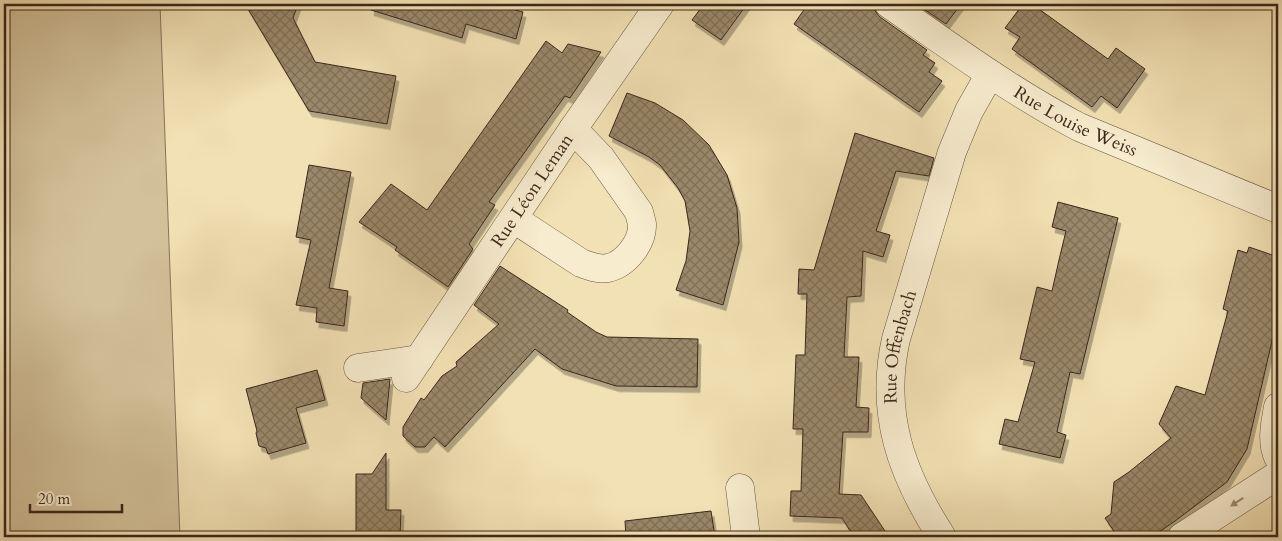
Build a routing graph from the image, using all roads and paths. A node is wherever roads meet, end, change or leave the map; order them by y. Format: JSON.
{"nodes":[{"id":1,"x":660,"y":4,"type":"edge"},
{"id":2,"x":889,"y":4,"type":"edge"},
{"id":3,"x":990,"y":74,"type":"junction"},
{"id":4,"x":573,"y":129,"type":"junction"},
{"id":5,"x":1278,"y":209,"type":"edge"},
{"id":6,"x":514,"y":219,"type":"junction"},
{"id":7,"x":358,"y":368,"type":"dead end"},
{"id":8,"x":1278,"y":407,"type":"edge"},
{"id":9,"x":1278,"y":458,"type":"edge"},
{"id":10,"x":1278,"y":476,"type":"edge"},
{"id":11,"x":740,"y":488,"type":"dead end"},
{"id":12,"x":746,"y":537,"type":"edge"},
{"id":13,"x":942,"y":537,"type":"edge"},
{"id":14,"x":1182,"y":537,"type":"edge"}],
"edges":[{"from":1,"to":4,"type":"street","name":"Rue Léon Leman"},
{"from":2,"to":3,"type":"street","name":"Rue Louise Weiss"},
{"from":3,"to":5,"type":"street","name":"Rue Louise Weiss"},
{"from":3,"to":13,"type":"street","name":"Rue Offenbach"},
{"from":4,"to":6,"type":"street","name":"Rue Léon Leman"},
{"from":4,"to":6,"type":"street"},
{"from":6,"to":7,"type":"street","name":"Rue Léon Leman"},
{"from":8,"to":9,"type":"street"},
{"from":10,"to":14,"type":"street","one_way":true},
{"from":11,"to":12,"type":"street"}]}
